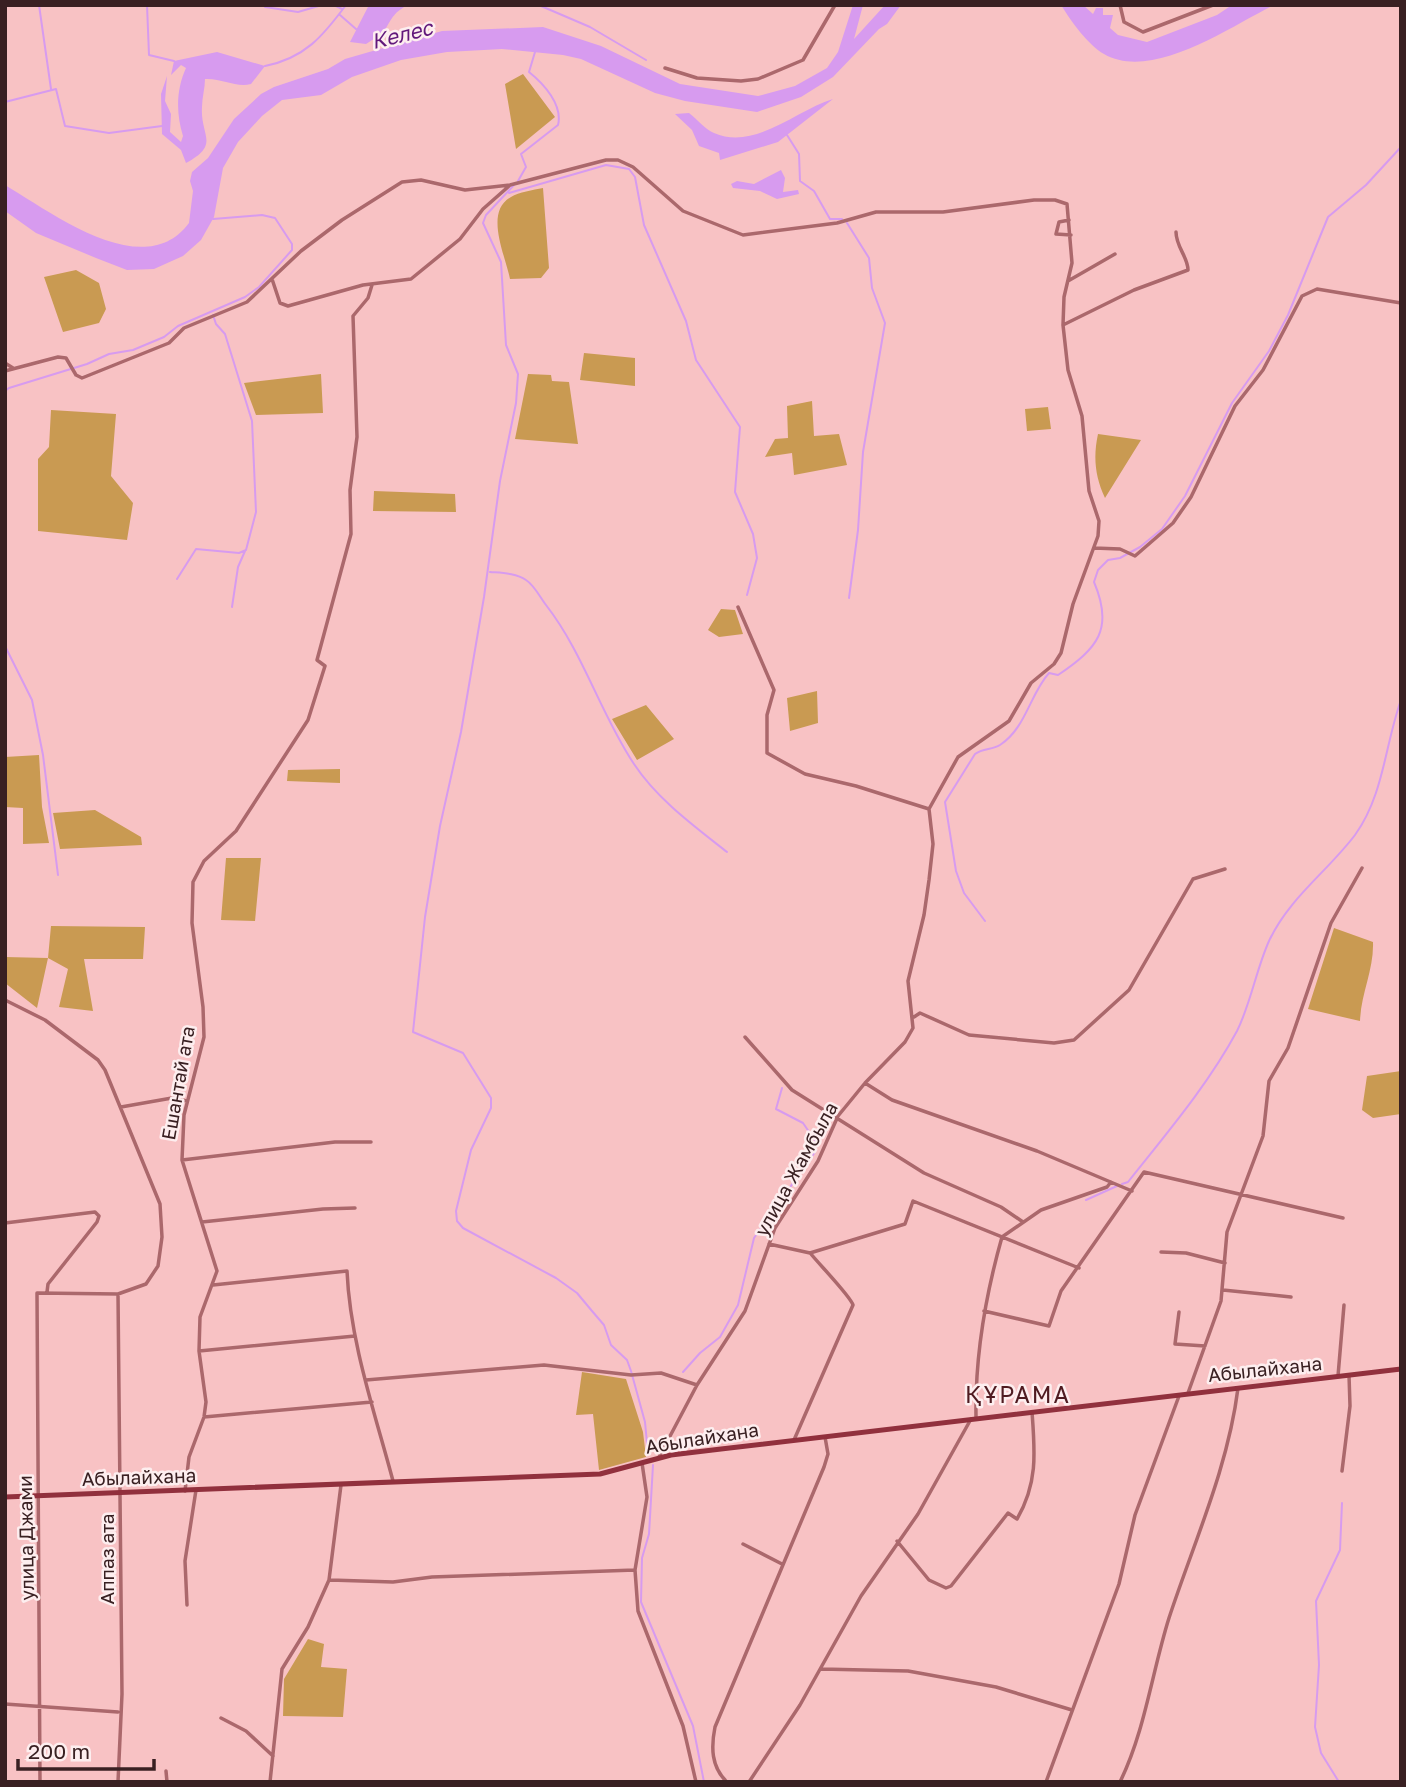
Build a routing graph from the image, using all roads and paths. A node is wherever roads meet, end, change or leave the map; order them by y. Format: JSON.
{"nodes":[{"id":1,"x":835,"y":5,"type":"edge"},
{"id":2,"x":1120,"y":5,"type":"edge"},
{"id":3,"x":1213,"y":5,"type":"edge"},
{"id":4,"x":665,"y":68,"type":"dead end"},
{"id":5,"x":510,"y":186,"type":"junction"},
{"id":6,"x":1069,"y":220,"type":"junction"},
{"id":7,"x":1176,"y":232,"type":"dead end"},
{"id":8,"x":1071,"y":235,"type":"junction"},
{"id":9,"x":1115,"y":254,"type":"dead end"},
{"id":10,"x":5,"y":273,"type":"edge"},
{"id":11,"x":272,"y":279,"type":"junction"},
{"id":12,"x":1068,"y":281,"type":"junction"},
{"id":13,"x":372,"y":285,"type":"junction"},
{"id":14,"x":1401,"y":303,"type":"edge"},
{"id":15,"x":5,"y":317,"type":"edge"},
{"id":16,"x":1063,"y":325,"type":"junction"},
{"id":17,"x":5,"y":363,"type":"edge"},
{"id":18,"x":13,"y":368,"type":"junction"},
{"id":19,"x":5,"y":371,"type":"edge"},
{"id":20,"x":1094,"y":548,"type":"junction"},
{"id":21,"x":738,"y":607,"type":"dead end"},
{"id":22,"x":929,"y":809,"type":"junction"},
{"id":23,"x":1362,"y":867,"type":"dead end"},
{"id":24,"x":1225,"y":869,"type":"dead end"},
{"id":25,"x":5,"y":1000,"type":"edge"},
{"id":26,"x":914,"y":1017,"type":"junction"},
{"id":27,"x":745,"y":1037,"type":"dead end"},
{"id":28,"x":864,"y":1083,"type":"junction"},
{"id":29,"x":188,"y":1101,"type":"junction"},
{"id":30,"x":121,"y":1107,"type":"junction"},
{"id":31,"x":838,"y":1116,"type":"junction"},
{"id":32,"x":371,"y":1142,"type":"dead end"},
{"id":33,"x":182,"y":1160,"type":"junction"},
{"id":34,"x":1111,"y":1182,"type":"junction"},
{"id":35,"x":1132,"y":1191,"type":"junction"},
{"id":36,"x":1241,"y":1196,"type":"junction"},
{"id":37,"x":355,"y":1208,"type":"dead end"},
{"id":38,"x":1343,"y":1218,"type":"dead end"},
{"id":39,"x":202,"y":1222,"type":"junction"},
{"id":40,"x":1023,"y":1222,"type":"junction"},
{"id":41,"x":5,"y":1223,"type":"edge"},
{"id":42,"x":1002,"y":1237,"type":"junction"},
{"id":43,"x":769,"y":1244,"type":"junction"},
{"id":44,"x":1161,"y":1252,"type":"dead end"},
{"id":45,"x":810,"y":1253,"type":"junction"},
{"id":46,"x":1225,"y":1263,"type":"junction"},
{"id":47,"x":1079,"y":1268,"type":"junction"},
{"id":48,"x":213,"y":1285,"type":"junction"},
{"id":49,"x":1223,"y":1290,"type":"junction"},
{"id":50,"x":47,"y":1292,"type":"junction"},
{"id":51,"x":118,"y":1294,"type":"junction"},
{"id":52,"x":1291,"y":1297,"type":"dead end"},
{"id":53,"x":1344,"y":1305,"type":"dead end"},
{"id":54,"x":984,"y":1311,"type":"junction"},
{"id":55,"x":1179,"y":1312,"type":"dead end"},
{"id":56,"x":355,"y":1336,"type":"junction"},
{"id":57,"x":1205,"y":1346,"type":"junction"},
{"id":58,"x":199,"y":1351,"type":"junction"},
{"id":59,"x":1401,"y":1369,"type":"edge"},
{"id":60,"x":1349,"y":1375,"type":"junction"},
{"id":61,"x":1338,"y":1376,"type":"junction"},
{"id":62,"x":366,"y":1380,"type":"junction"},
{"id":63,"x":697,"y":1385,"type":"junction"},
{"id":64,"x":1238,"y":1388,"type":"junction"},
{"id":65,"x":1188,"y":1393,"type":"junction"},
{"id":66,"x":1179,"y":1394,"type":"junction"},
{"id":67,"x":372,"y":1402,"type":"junction"},
{"id":68,"x":1031,"y":1412,"type":"junction"},
{"id":69,"x":204,"y":1417,"type":"junction"},
{"id":70,"x":974,"y":1417,"type":"junction"},
{"id":71,"x":825,"y":1437,"type":"junction"},
{"id":72,"x":794,"y":1440,"type":"junction"},
{"id":73,"x":657,"y":1459,"type":"junction"},
{"id":74,"x":642,"y":1463,"type":"junction"},
{"id":75,"x":1342,"y":1471,"type":"dead end"},
{"id":76,"x":394,"y":1483,"type":"junction"},
{"id":77,"x":341,"y":1485,"type":"junction"},
{"id":78,"x":196,"y":1490,"type":"junction"},
{"id":79,"x":185,"y":1491,"type":"junction"},
{"id":80,"x":121,"y":1493,"type":"junction"},
{"id":81,"x":39,"y":1496,"type":"junction"},
{"id":82,"x":5,"y":1497,"type":"edge"},
{"id":83,"x":897,"y":1541,"type":"junction"},
{"id":84,"x":743,"y":1544,"type":"dead end"},
{"id":85,"x":782,"y":1564,"type":"junction"},
{"id":86,"x":635,"y":1570,"type":"junction"},
{"id":87,"x":329,"y":1580,"type":"junction"},
{"id":88,"x":187,"y":1605,"type":"dead end"},
{"id":89,"x":821,"y":1669,"type":"junction"},
{"id":90,"x":5,"y":1704,"type":"edge"},
{"id":91,"x":40,"y":1706,"type":"junction"},
{"id":92,"x":1073,"y":1710,"type":"junction"},
{"id":93,"x":119,"y":1712,"type":"junction"},
{"id":94,"x":221,"y":1718,"type":"dead end"},
{"id":95,"x":273,"y":1756,"type":"junction"},
{"id":96,"x":166,"y":1771,"type":"dead end"},
{"id":97,"x":40,"y":1782,"type":"edge"},
{"id":98,"x":118,"y":1782,"type":"edge"},
{"id":99,"x":167,"y":1782,"type":"edge"},
{"id":100,"x":270,"y":1782,"type":"edge"},
{"id":101,"x":696,"y":1782,"type":"edge"},
{"id":102,"x":727,"y":1782,"type":"edge"},
{"id":103,"x":749,"y":1782,"type":"edge"},
{"id":104,"x":1046,"y":1782,"type":"edge"},
{"id":105,"x":1119,"y":1782,"type":"edge"}],
"edges":[{"from":1,"to":4,"type":"street"},
{"from":2,"to":3,"type":"street"},
{"from":5,"to":6,"type":"street"},
{"from":5,"to":11,"type":"street"},
{"from":5,"to":13,"type":"street"},
{"from":6,"to":8,"type":"street"},
{"from":6,"to":8,"type":"street"},
{"from":7,"to":16,"type":"street"},
{"from":8,"to":12,"type":"street"},
{"from":9,"to":12,"type":"street"},
{"from":10,"to":15,"type":"street"},
{"from":11,"to":13,"type":"street"},
{"from":11,"to":18,"type":"street"},
{"from":12,"to":16,"type":"street"},
{"from":13,"to":29,"type":"street","name":"Ешантай ата"},
{"from":14,"to":20,"type":"street"},
{"from":16,"to":20,"type":"street"},
{"from":17,"to":18,"type":"street"},
{"from":18,"to":19,"type":"street"},
{"from":20,"to":22,"type":"street"},
{"from":21,"to":22,"type":"street"},
{"from":22,"to":26,"type":"street"},
{"from":23,"to":36,"type":"street"},
{"from":24,"to":26,"type":"street"},
{"from":25,"to":30,"type":"street"},
{"from":26,"to":28,"type":"street","name":"улица Жамбыла"},
{"from":27,"to":31,"type":"street"},
{"from":28,"to":31,"type":"street","name":"улица Жамбыла"},
{"from":28,"to":34,"type":"street"},
{"from":29,"to":30,"type":"street"},
{"from":29,"to":33,"type":"street","name":"Ешантай ата"},
{"from":30,"to":51,"type":"street"},
{"from":31,"to":40,"type":"street"},
{"from":31,"to":43,"type":"street","name":"улица Жамбыла"},
{"from":32,"to":33,"type":"street"},
{"from":33,"to":39,"type":"street","name":"Ешантай ата"},
{"from":34,"to":35,"type":"street"},
{"from":34,"to":40,"type":"street"},
{"from":35,"to":36,"type":"street"},
{"from":35,"to":47,"type":"street"},
{"from":36,"to":38,"type":"street"},
{"from":36,"to":46,"type":"street"},
{"from":37,"to":39,"type":"street"},
{"from":39,"to":48,"type":"street","name":"Ешантай ата"},
{"from":40,"to":42,"type":"street"},
{"from":41,"to":50,"type":"street"},
{"from":42,"to":45,"type":"street"},
{"from":42,"to":47,"type":"street"},
{"from":42,"to":54,"type":"street"},
{"from":43,"to":45,"type":"street"},
{"from":43,"to":63,"type":"street","name":"улица Жамбыла"},
{"from":44,"to":46,"type":"street"},
{"from":45,"to":72,"type":"street"},
{"from":46,"to":49,"type":"street"},
{"from":47,"to":54,"type":"street"},
{"from":48,"to":56,"type":"street"},
{"from":48,"to":58,"type":"street","name":"Ешантай ата"},
{"from":49,"to":52,"type":"street"},
{"from":49,"to":57,"type":"street"},
{"from":50,"to":51,"type":"street"},
{"from":50,"to":81,"type":"street","name":"улица Джами"},
{"from":51,"to":80,"type":"street","name":"Аппаз ата"},
{"from":53,"to":61,"type":"street"},
{"from":54,"to":70,"type":"street"},
{"from":55,"to":57,"type":"street"},
{"from":56,"to":58,"type":"street"},
{"from":56,"to":62,"type":"street"},
{"from":57,"to":65,"type":"street"},
{"from":58,"to":69,"type":"street","name":"Ешантай ата"},
{"from":59,"to":60,"type":"main road","name":"Абылайхана"},
{"from":60,"to":61,"type":"main road","name":"Абылайхана"},
{"from":60,"to":75,"type":"street"},
{"from":61,"to":64,"type":"main road","name":"Абылайхана"},
{"from":62,"to":63,"type":"street"},
{"from":62,"to":67,"type":"street"},
{"from":63,"to":73,"type":"street","name":"улица Жамбыла"},
{"from":64,"to":65,"type":"main road","name":"Абылайхана"},
{"from":64,"to":105,"type":"street"},
{"from":65,"to":66,"type":"main road","name":"Абылайхана"},
{"from":66,"to":68,"type":"main road","name":"Абылайхана"},
{"from":66,"to":92,"type":"street"},
{"from":67,"to":69,"type":"street"},
{"from":67,"to":76,"type":"street"},
{"from":68,"to":70,"type":"main road","name":"Абылайхана"},
{"from":68,"to":83,"type":"street"},
{"from":69,"to":79,"type":"street","name":"Ешантай ата"},
{"from":70,"to":71,"type":"main road","name":"Абылайхана"},
{"from":70,"to":83,"type":"street"},
{"from":71,"to":72,"type":"main road","name":"Абылайхана"},
{"from":71,"to":85,"type":"street"},
{"from":72,"to":73,"type":"main road","name":"Абылайхана"},
{"from":73,"to":74,"type":"main road","name":"Абылайхана"},
{"from":74,"to":76,"type":"main road","name":"Абылайхана"},
{"from":74,"to":86,"type":"street"},
{"from":76,"to":77,"type":"main road","name":"Абылайхана"},
{"from":77,"to":78,"type":"main road","name":"Абылайхана"},
{"from":77,"to":87,"type":"street"},
{"from":78,"to":79,"type":"main road","name":"Абылайхана"},
{"from":78,"to":88,"type":"street"},
{"from":79,"to":80,"type":"main road","name":"Абылайхана"},
{"from":80,"to":81,"type":"main road","name":"Абылайхана"},
{"from":80,"to":93,"type":"street","name":"Аппаз ата"},
{"from":81,"to":82,"type":"main road","name":"Абылайхана"},
{"from":81,"to":91,"type":"street","name":"улица Джами"},
{"from":83,"to":89,"type":"street"},
{"from":84,"to":85,"type":"street"},
{"from":85,"to":102,"type":"street"},
{"from":86,"to":87,"type":"street"},
{"from":86,"to":101,"type":"street"},
{"from":87,"to":95,"type":"street"},
{"from":89,"to":92,"type":"street"},
{"from":89,"to":103,"type":"street"},
{"from":90,"to":91,"type":"street"},
{"from":91,"to":93,"type":"street"},
{"from":91,"to":97,"type":"street","name":"улица Джами"},
{"from":92,"to":104,"type":"street"},
{"from":93,"to":98,"type":"street","name":"Аппаз ата"},
{"from":94,"to":95,"type":"street"},
{"from":95,"to":100,"type":"street"},
{"from":96,"to":99,"type":"street"}]}
